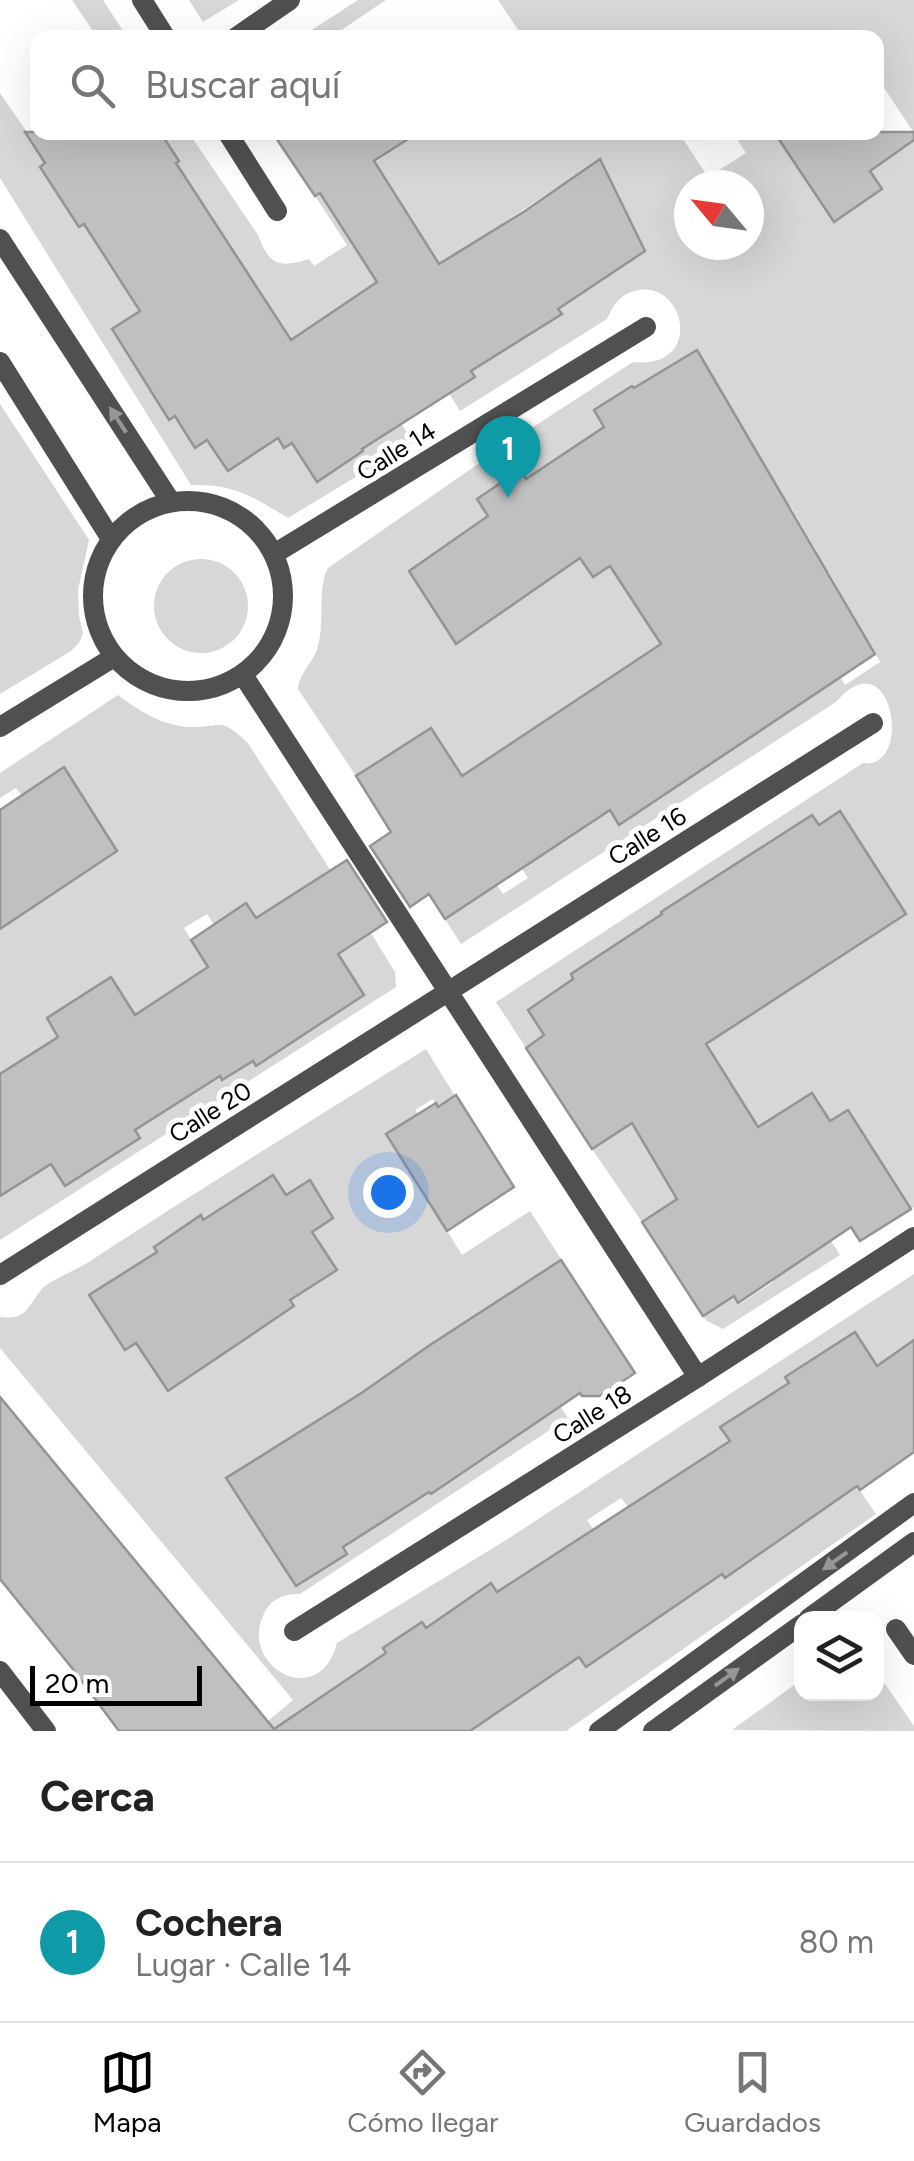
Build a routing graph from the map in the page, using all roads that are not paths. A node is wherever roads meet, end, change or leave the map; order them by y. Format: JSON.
{"nodes":[{"id":1,"x":142,"y":0,"type":"edge"},
{"id":2,"x":290,"y":0,"type":"edge"},
{"id":3,"x":161,"y":30,"type":"edge"},
{"id":4,"x":247,"y":30,"type":"edge"},
{"id":5,"x":232,"y":140,"type":"edge"},
{"id":6,"x":277,"y":211,"type":"dead end"},
{"id":7,"x":0,"y":238,"type":"edge"},
{"id":8,"x":646,"y":326,"type":"dead end"},
{"id":9,"x":0,"y":362,"type":"edge"},
{"id":10,"x":170,"y":502,"type":"junction"},
{"id":11,"x":111,"y":538,"type":"junction"},
{"id":12,"x":274,"y":554,"type":"junction"},
{"id":13,"x":114,"y":657,"type":"junction"},
{"id":14,"x":242,"y":674,"type":"junction"},
{"id":15,"x":873,"y":723,"type":"dead end"},
{"id":16,"x":0,"y":727,"type":"edge"},
{"id":17,"x":448,"y":992,"type":"junction"},
{"id":18,"x":914,"y":1237,"type":"edge"},
{"id":19,"x":0,"y":1274,"type":"edge"},
{"id":20,"x":698,"y":1377,"type":"junction"},
{"id":21,"x":914,"y":1504,"type":"edge"},
{"id":22,"x":914,"y":1542,"type":"edge"},
{"id":23,"x":819,"y":1611,"type":"edge"},
{"id":24,"x":896,"y":1629,"type":"dead end"},
{"id":25,"x":294,"y":1630,"type":"dead end"},
{"id":26,"x":794,"y":1630,"type":"edge"},
{"id":27,"x":914,"y":1655,"type":"edge"},
{"id":28,"x":0,"y":1673,"type":"edge"},
{"id":29,"x":46,"y":1731,"type":"edge"},
{"id":30,"x":599,"y":1731,"type":"edge"},
{"id":31,"x":653,"y":1731,"type":"edge"}],
"edges":[{"from":1,"to":3,"type":"street"},
{"from":2,"to":4,"type":"street"},
{"from":5,"to":6,"type":"street"},
{"from":10,"to":7,"type":"street","one_way":true},
{"from":8,"to":12,"type":"street","name":"Calle 14"},
{"from":9,"to":11,"type":"street"},
{"from":10,"to":11,"type":"street"},
{"from":10,"to":12,"type":"street"},
{"from":11,"to":13,"type":"street"},
{"from":12,"to":14,"type":"street"},
{"from":13,"to":14,"type":"street"},
{"from":13,"to":16,"type":"street"},
{"from":14,"to":17,"type":"street"},
{"from":15,"to":17,"type":"street","name":"Calle 16"},
{"from":17,"to":19,"type":"street","name":"Calle 20"},
{"from":17,"to":20,"type":"street"},
{"from":18,"to":20,"type":"street","name":"Calle 18"},
{"from":20,"to":25,"type":"street","name":"Calle 18"},
{"from":21,"to":30,"type":"street","one_way":true},
{"from":22,"to":23,"type":"street"},
{"from":24,"to":27,"type":"street"},
{"from":31,"to":26,"type":"street","one_way":true},
{"from":28,"to":29,"type":"street"}]}
